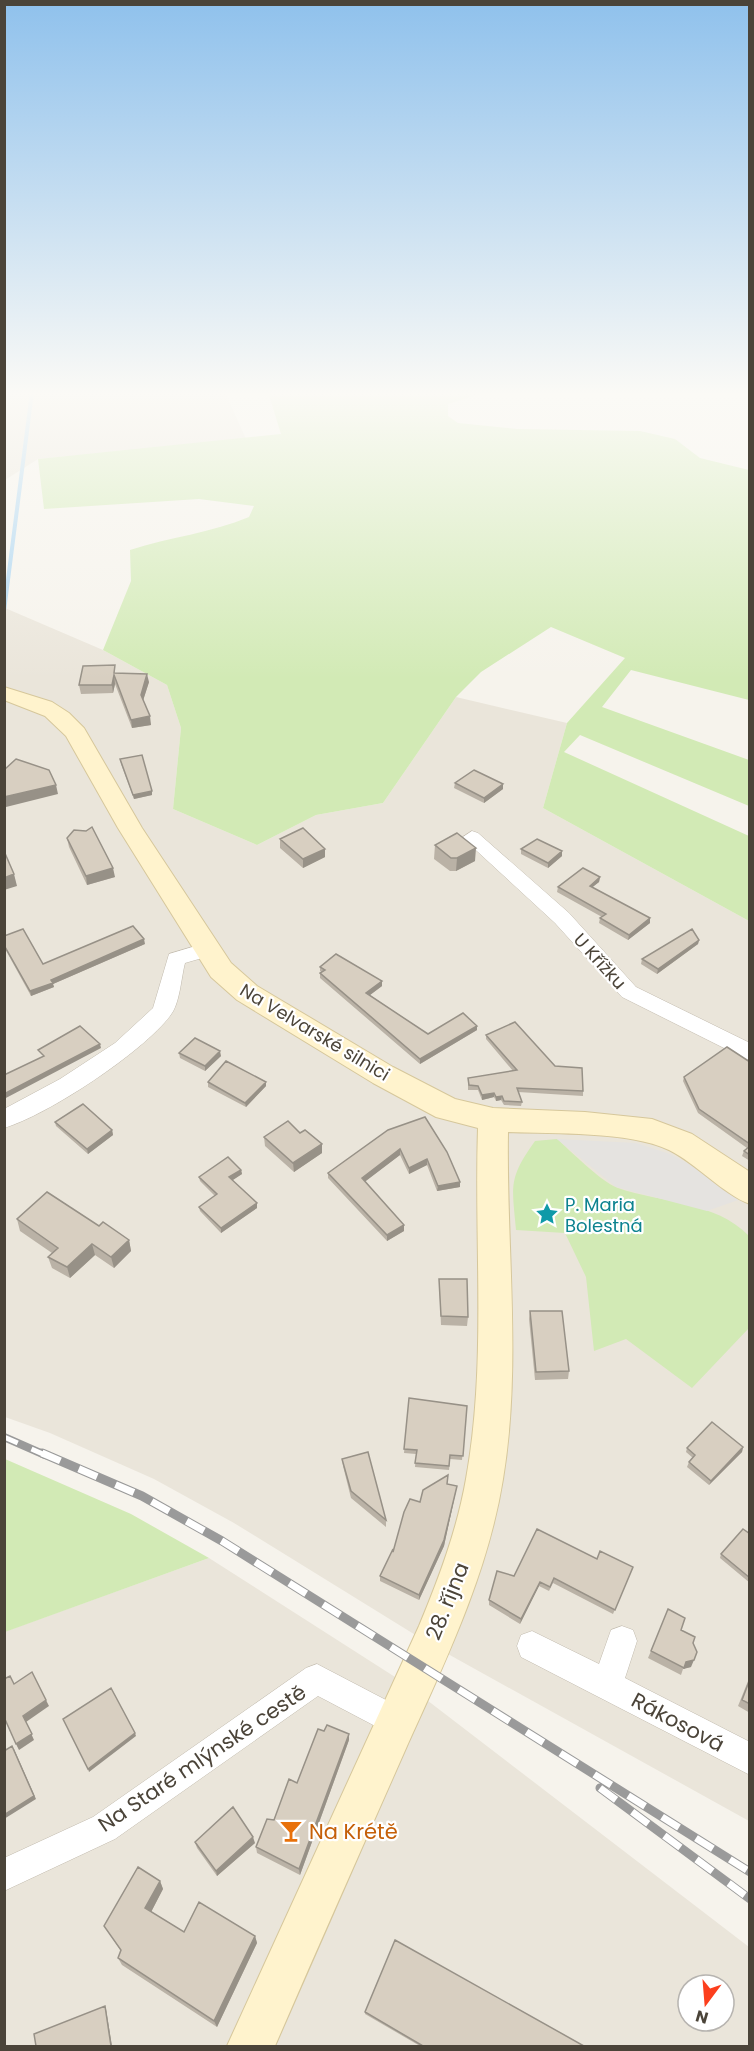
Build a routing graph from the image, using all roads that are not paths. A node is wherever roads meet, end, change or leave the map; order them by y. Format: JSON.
{"nodes":[{"id":1,"x":4,"y":693,"type":"edge"},
{"id":2,"x":472,"y":837,"type":"dead end"},
{"id":3,"x":209,"y":949,"type":"junction"},
{"id":4,"x":750,"y":1053,"type":"edge"},
{"id":5,"x":4,"y":1120,"type":"edge"},
{"id":6,"x":493,"y":1120,"type":"junction"},
{"id":7,"x":750,"y":1191,"type":"edge"},
{"id":8,"x":622,"y":1641,"type":"dead end"},
{"id":9,"x":532,"y":1646,"type":"dead end"},
{"id":10,"x":607,"y":1685,"type":"junction"},
{"id":11,"x":396,"y":1722,"type":"junction"},
{"id":12,"x":750,"y":1759,"type":"edge"},
{"id":13,"x":4,"y":1875,"type":"edge"},
{"id":14,"x":251,"y":2046,"type":"edge"}],
"edges":[{"from":1,"to":3,"type":"main road","name":"Na Velvarské silnici"},
{"from":2,"to":4,"type":"street","name":"U Křížku"},
{"from":3,"to":5,"type":"street"},
{"from":3,"to":6,"type":"main road","name":"Na Velvarské silnici"},
{"from":6,"to":7,"type":"main road","name":"Na Velvarské silnici"},
{"from":6,"to":11,"type":"main road","name":"28. října"},
{"from":8,"to":10,"type":"street"},
{"from":9,"to":10,"type":"street","name":"Rákosová"},
{"from":10,"to":12,"type":"street","name":"Rákosová"},
{"from":11,"to":13,"type":"street","name":"Na Staré mlýnské cestě"},
{"from":11,"to":14,"type":"main road","name":"28. října"}]}
